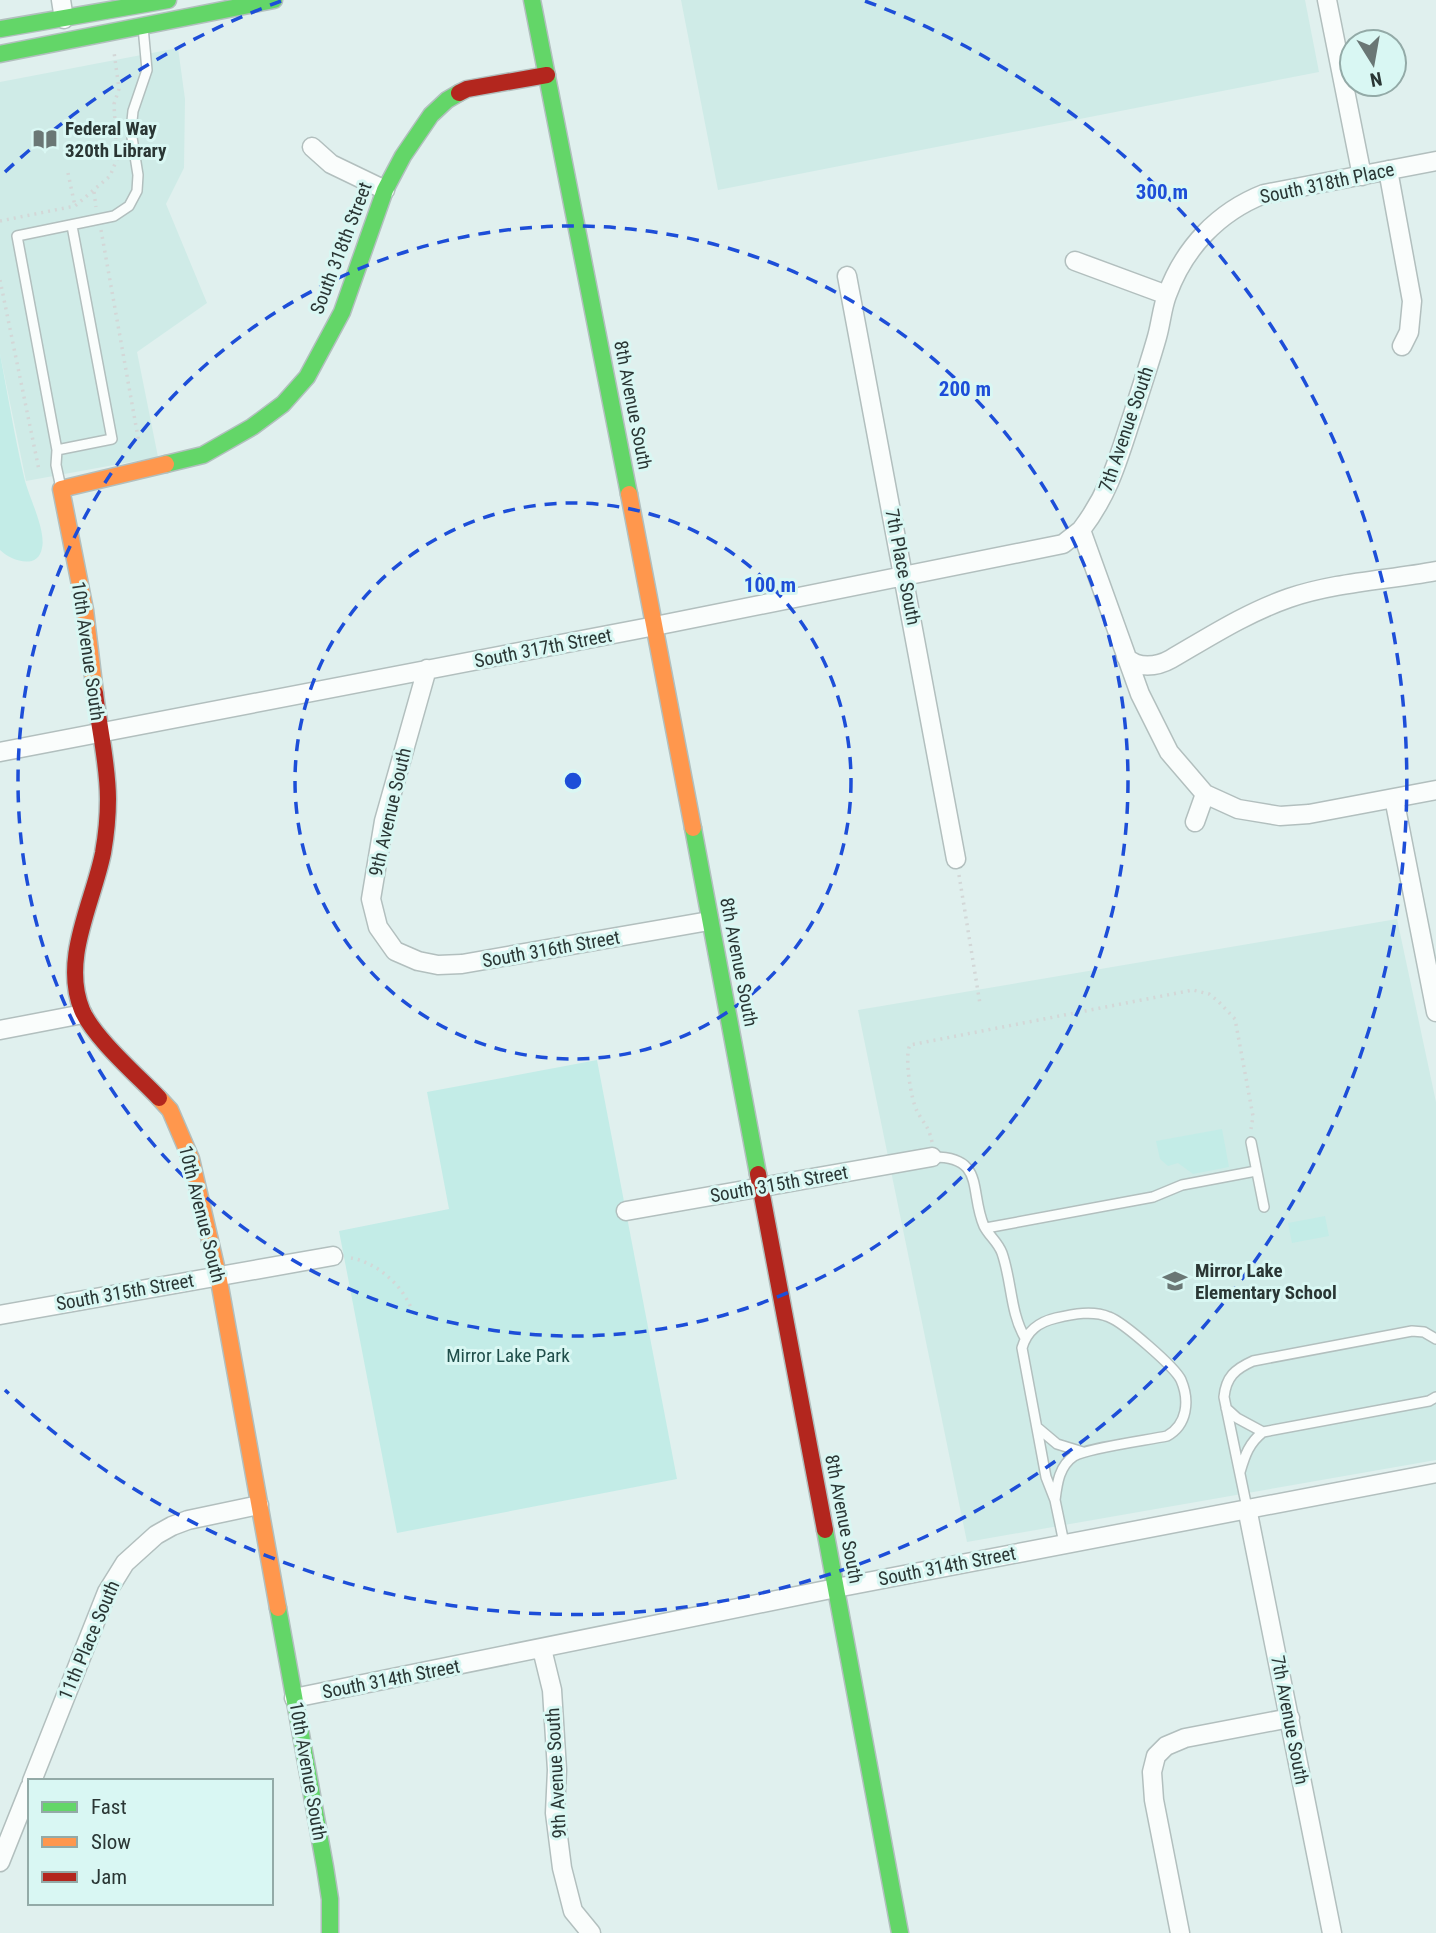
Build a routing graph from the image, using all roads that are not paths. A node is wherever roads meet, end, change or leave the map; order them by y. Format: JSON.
{"nodes":[{"id":1,"x":61,"y":0,"type":"edge"},
{"id":2,"x":168,"y":0,"type":"edge"},
{"id":3,"x":216,"y":0,"type":"edge"},
{"id":4,"x":274,"y":0,"type":"edge"},
{"id":5,"x":531,"y":0,"type":"edge"},
{"id":6,"x":1327,"y":0,"type":"edge"},
{"id":7,"x":64,"y":19,"type":"junction"},
{"id":8,"x":142,"y":26,"type":"junction"},
{"id":9,"x":0,"y":29,"type":"edge"},
{"id":10,"x":0,"y":46,"type":"edge"},
{"id":11,"x":0,"y":54,"type":"edge"},
{"id":12,"x":547,"y":75,"type":"junction"},
{"id":13,"x":312,"y":147,"type":"dead end"},
{"id":14,"x":1436,"y":161,"type":"edge"},
{"id":15,"x":1388,"y":170,"type":"junction"},
{"id":16,"x":1362,"y":176,"type":"junction"},
{"id":17,"x":384,"y":190,"type":"junction"},
{"id":18,"x":1222,"y":215,"type":"joint"},
{"id":19,"x":72,"y":226,"type":"junction"},
{"id":20,"x":1075,"y":261,"type":"dead end"},
{"id":21,"x":847,"y":276,"type":"dead end"},
{"id":22,"x":1167,"y":296,"type":"junction"},
{"id":23,"x":1402,"y":346,"type":"dead end"},
{"id":24,"x":57,"y":450,"type":"junction"},
{"id":25,"x":61,"y":489,"type":"junction"},
{"id":26,"x":1080,"y":530,"type":"junction"},
{"id":27,"x":1436,"y":571,"type":"edge"},
{"id":28,"x":904,"y":576,"type":"junction"},
{"id":29,"x":655,"y":626,"type":"junction"},
{"id":30,"x":1126,"y":657,"type":"junction"},
{"id":31,"x":427,"y":670,"type":"junction"},
{"id":32,"x":99,"y":731,"type":"junction"},
{"id":33,"x":0,"y":752,"type":"edge"},
{"id":34,"x":1436,"y":790,"type":"edge"},
{"id":35,"x":1205,"y":794,"type":"junction"},
{"id":36,"x":1394,"y":798,"type":"junction"},
{"id":37,"x":1195,"y":822,"type":"dead end"},
{"id":38,"x":956,"y":859,"type":"road end"},
{"id":39,"x":709,"y":921,"type":"junction"},
{"id":40,"x":395,"y":951,"type":"joint"},
{"id":41,"x":1431,"y":959,"type":"edge"},
{"id":42,"x":1436,"y":1012,"type":"edge"},
{"id":43,"x":83,"y":1014,"type":"junction"},
{"id":44,"x":0,"y":1030,"type":"edge"},
{"id":45,"x":1251,"y":1142,"type":"road end"},
{"id":46,"x":934,"y":1157,"type":"joint"},
{"id":47,"x":1256,"y":1171,"type":"junction"},
{"id":48,"x":761,"y":1186,"type":"junction"},
{"id":49,"x":1264,"y":1207,"type":"dead end"},
{"id":50,"x":626,"y":1212,"type":"dead end"},
{"id":51,"x":986,"y":1228,"type":"junction"},
{"id":52,"x":333,"y":1256,"type":"road end"},
{"id":53,"x":218,"y":1275,"type":"junction"},
{"id":54,"x":0,"y":1315,"type":"edge"},
{"id":55,"x":1025,"y":1338,"type":"junction"},
{"id":56,"x":1436,"y":1339,"type":"edge"},
{"id":57,"x":1436,"y":1397,"type":"edge"},
{"id":58,"x":1226,"y":1408,"type":"junction"},
{"id":59,"x":1037,"y":1427,"type":"junction"},
{"id":60,"x":1263,"y":1432,"type":"junction"},
{"id":61,"x":1086,"y":1453,"type":"junction"},
{"id":62,"x":1436,"y":1473,"type":"edge"},
{"id":63,"x":1240,"y":1474,"type":"junction"},
{"id":64,"x":1055,"y":1500,"type":"junction"},
{"id":65,"x":259,"y":1506,"type":"junction"},
{"id":66,"x":1247,"y":1508,"type":"junction"},
{"id":67,"x":1063,"y":1543,"type":"junction"},
{"id":68,"x":836,"y":1587,"type":"junction"},
{"id":69,"x":542,"y":1649,"type":"junction"},
{"id":70,"x":294,"y":1698,"type":"junction"},
{"id":71,"x":1290,"y":1718,"type":"junction"},
{"id":72,"x":33,"y":1779,"type":"edge"},
{"id":73,"x":28,"y":1792,"type":"edge"},
{"id":74,"x":0,"y":1862,"type":"edge"},
{"id":75,"x":330,"y":1933,"type":"edge"},
{"id":76,"x":590,"y":1933,"type":"edge"},
{"id":77,"x":900,"y":1933,"type":"edge"},
{"id":78,"x":1180,"y":1933,"type":"edge"},
{"id":79,"x":1332,"y":1933,"type":"edge"}],
"edges":[{"from":1,"to":7,"type":"street"},
{"from":2,"to":7,"type":"street"},
{"from":3,"to":8,"type":"street"},
{"from":4,"to":8,"type":"street"},
{"from":5,"to":12,"type":"street","name":"8th Avenue South"},
{"from":6,"to":16,"type":"street"},
{"from":7,"to":9,"type":"street"},
{"from":7,"to":10,"type":"street"},
{"from":8,"to":11,"type":"street"},
{"from":8,"to":19,"type":"lane"},
{"from":12,"to":17,"type":"street","name":"South 318th Street"},
{"from":12,"to":29,"type":"street","name":"8th Avenue South"},
{"from":13,"to":17,"type":"street"},
{"from":14,"to":15,"type":"street","name":"South 318th Place"},
{"from":15,"to":16,"type":"street","name":"South 318th Place"},
{"from":15,"to":23,"type":"street"},
{"from":16,"to":18,"type":"street","name":"South 318th Place"},
{"from":17,"to":25,"type":"street","name":"South 318th Street"},
{"from":18,"to":22,"type":"street","name":"7th Avenue South"},
{"from":19,"to":24,"type":"lane"},
{"from":19,"to":24,"type":"lane"},
{"from":20,"to":22,"type":"street"},
{"from":21,"to":28,"type":"street","name":"7th Place South"},
{"from":22,"to":26,"type":"street","name":"7th Avenue South"},
{"from":24,"to":25,"type":"lane"},
{"from":25,"to":32,"type":"street","name":"10th Avenue South"},
{"from":26,"to":28,"type":"street","name":"South 317th Street"},
{"from":26,"to":30,"type":"street"},
{"from":27,"to":30,"type":"street"},
{"from":28,"to":29,"type":"street","name":"South 317th Street"},
{"from":28,"to":38,"type":"street","name":"7th Place South"},
{"from":29,"to":31,"type":"street","name":"South 317th Street"},
{"from":29,"to":39,"type":"street","name":"8th Avenue South"},
{"from":30,"to":35,"type":"street"},
{"from":31,"to":32,"type":"street","name":"South 317th Street"},
{"from":31,"to":40,"type":"street","name":"9th Avenue South"},
{"from":32,"to":33,"type":"street","name":"South 317th Street"},
{"from":32,"to":43,"type":"street","name":"10th Avenue South"},
{"from":34,"to":36,"type":"street"},
{"from":35,"to":36,"type":"street"},
{"from":35,"to":37,"type":"street"},
{"from":36,"to":41,"type":"street"},
{"from":39,"to":40,"type":"street","name":"South 316th Street"},
{"from":39,"to":48,"type":"street","name":"8th Avenue South"},
{"from":41,"to":42,"type":"street"},
{"from":43,"to":44,"type":"street"},
{"from":43,"to":53,"type":"street","name":"10th Avenue South"},
{"from":45,"to":47,"type":"lane"},
{"from":46,"to":48,"type":"street","name":"South 315th Street"},
{"from":46,"to":51,"type":"lane"},
{"from":47,"to":49,"type":"lane"},
{"from":47,"to":51,"type":"lane"},
{"from":48,"to":50,"type":"street","name":"South 315th Street"},
{"from":48,"to":68,"type":"street","name":"8th Avenue South"},
{"from":51,"to":55,"type":"lane"},
{"from":52,"to":53,"type":"street","name":"South 315th Street"},
{"from":53,"to":54,"type":"street","name":"South 315th Street"},
{"from":53,"to":65,"type":"street","name":"10th Avenue South"},
{"from":55,"to":59,"type":"lane"},
{"from":55,"to":61,"type":"lane"},
{"from":56,"to":58,"type":"lane"},
{"from":57,"to":60,"type":"lane"},
{"from":58,"to":60,"type":"lane"},
{"from":58,"to":63,"type":"lane"},
{"from":59,"to":61,"type":"lane"},
{"from":59,"to":64,"type":"lane"},
{"from":60,"to":63,"type":"lane"},
{"from":61,"to":64,"type":"lane"},
{"from":62,"to":66,"type":"street","name":"South 314th Street"},
{"from":63,"to":66,"type":"lane"},
{"from":64,"to":67,"type":"lane"},
{"from":65,"to":70,"type":"street","name":"10th Avenue South"},
{"from":65,"to":72,"type":"street","name":"11th Place South"},
{"from":66,"to":67,"type":"street","name":"South 314th Street"},
{"from":66,"to":71,"type":"street","name":"7th Avenue South"},
{"from":67,"to":68,"type":"street","name":"South 314th Street"},
{"from":68,"to":69,"type":"street","name":"South 314th Street"},
{"from":68,"to":77,"type":"street","name":"8th Avenue South"},
{"from":69,"to":70,"type":"street","name":"South 314th Street"},
{"from":69,"to":76,"type":"street","name":"9th Avenue South"},
{"from":70,"to":75,"type":"street","name":"10th Avenue South"},
{"from":71,"to":78,"type":"street"},
{"from":71,"to":79,"type":"street","name":"7th Avenue South"},
{"from":73,"to":74,"type":"street"}]}
